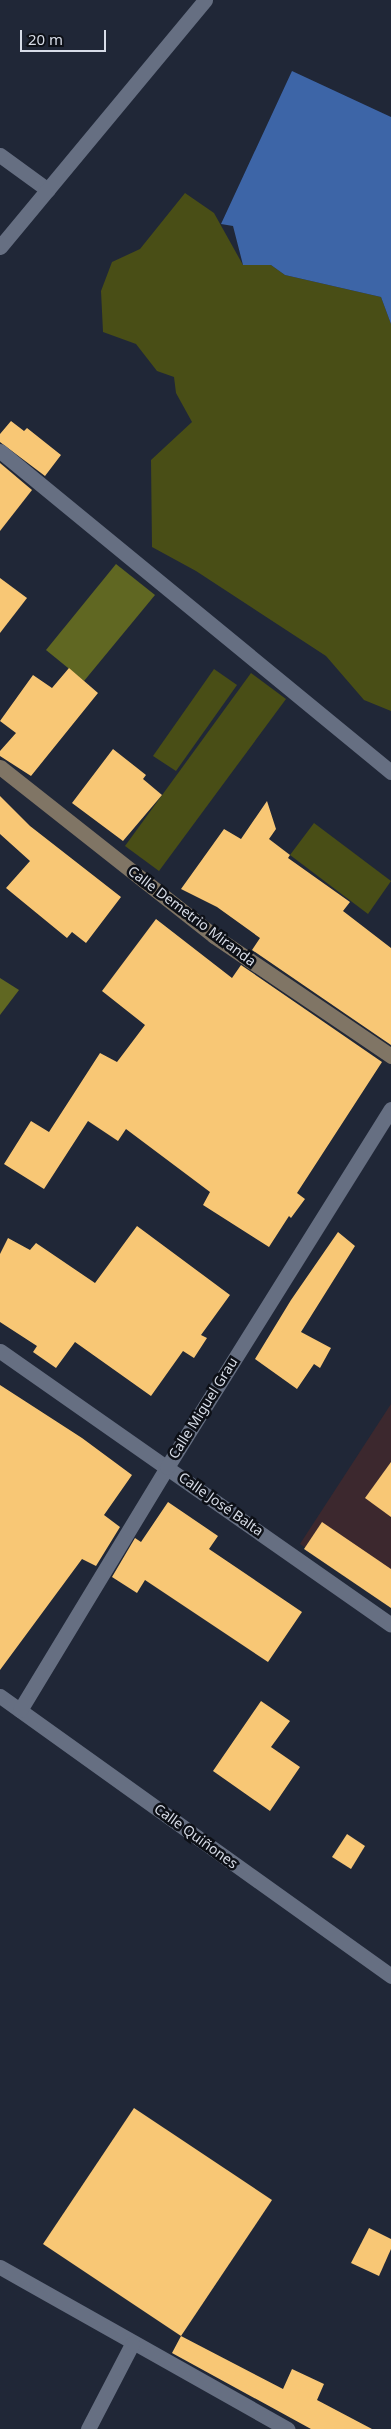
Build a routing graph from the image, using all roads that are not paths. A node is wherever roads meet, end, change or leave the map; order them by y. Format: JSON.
{"nodes":[{"id":1,"x":205,"y":0,"type":"edge"},
{"id":2,"x":0,"y":155,"type":"edge"},
{"id":3,"x":48,"y":190,"type":"junction"},
{"id":4,"x":0,"y":247,"type":"edge"},
{"id":5,"x":0,"y":451,"type":"edge"},
{"id":6,"x":0,"y":767,"type":"edge"},
{"id":7,"x":391,"y":772,"type":"edge"},
{"id":8,"x":391,"y":1056,"type":"edge"},
{"id":9,"x":391,"y":1109,"type":"edge"},
{"id":10,"x":0,"y":1351,"type":"edge"},
{"id":11,"x":167,"y":1466,"type":"junction"},
{"id":12,"x":391,"y":1625,"type":"edge"},
{"id":13,"x":0,"y":1696,"type":"edge"},
{"id":14,"x":20,"y":1710,"type":"junction"},
{"id":15,"x":391,"y":1976,"type":"edge"},
{"id":16,"x":0,"y":2267,"type":"edge"},
{"id":17,"x":132,"y":2344,"type":"junction"},
{"id":18,"x":88,"y":2429,"type":"edge"},
{"id":19,"x":288,"y":2429,"type":"edge"}],
"edges":[{"from":1,"to":3,"type":"street"},
{"from":2,"to":3,"type":"street"},
{"from":3,"to":4,"type":"street"},
{"from":5,"to":7,"type":"street"},
{"from":6,"to":8,"type":"main road","name":"Calle Demetrio Miranda"},
{"from":9,"to":11,"type":"street","name":"Calle Miguel Grau"},
{"from":10,"to":11,"type":"street","name":"Calle José Balta"},
{"from":11,"to":12,"type":"street","name":"Calle José Balta"},
{"from":11,"to":14,"type":"street","name":"Calle Miguel Grau"},
{"from":13,"to":14,"type":"street","name":"Calle Quiñones"},
{"from":14,"to":15,"type":"street","name":"Calle Quiñones"},
{"from":16,"to":17,"type":"street"},
{"from":17,"to":18,"type":"street"},
{"from":17,"to":19,"type":"street"}]}
